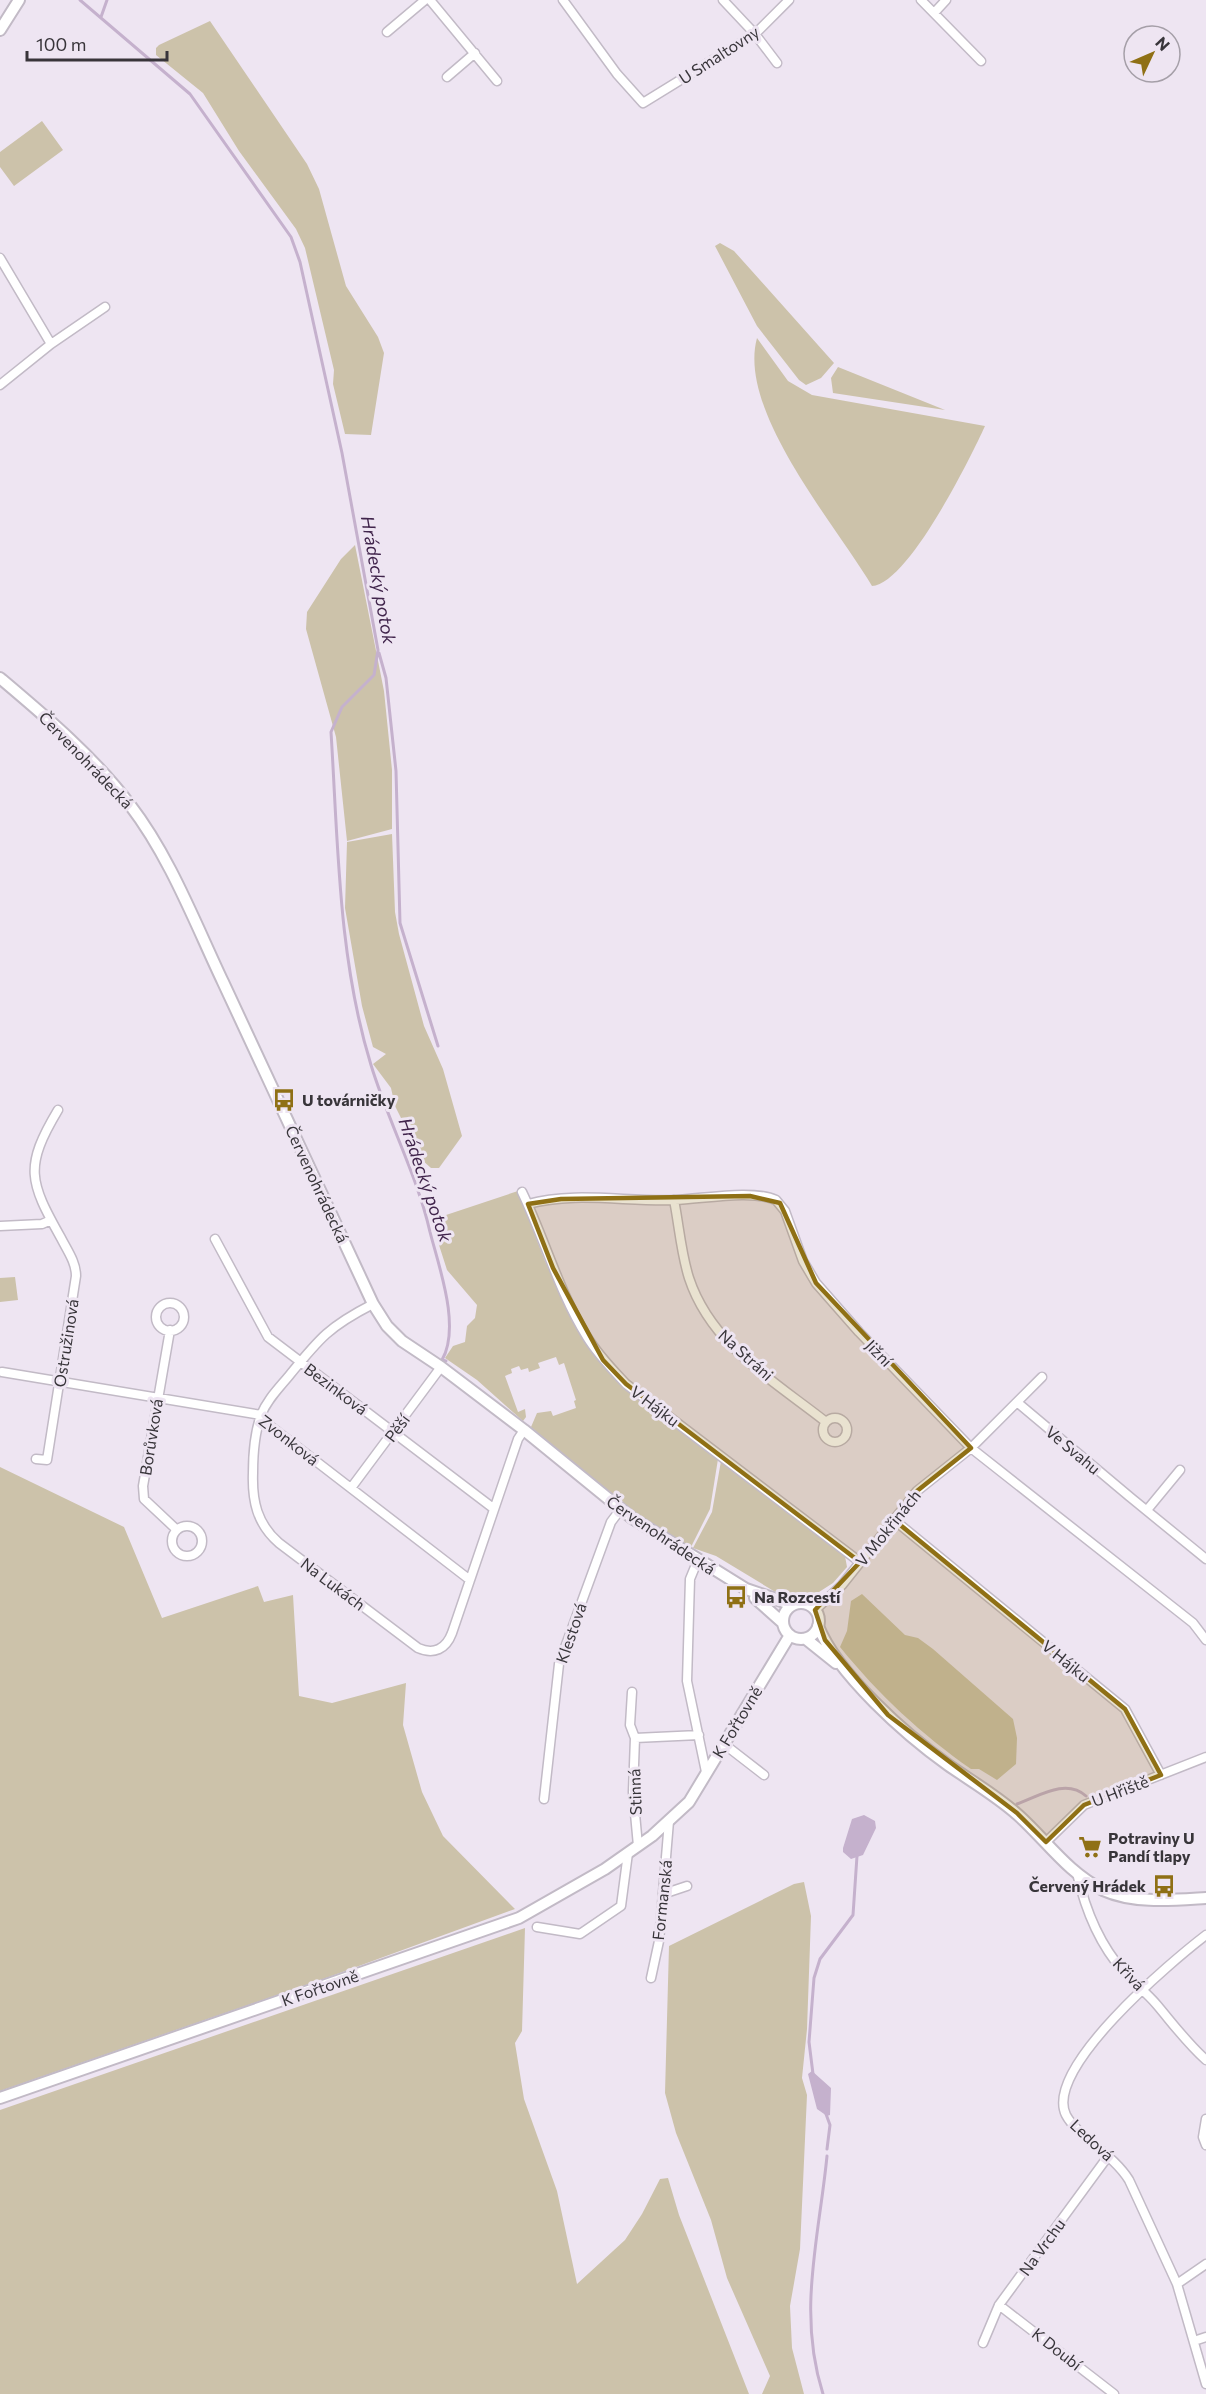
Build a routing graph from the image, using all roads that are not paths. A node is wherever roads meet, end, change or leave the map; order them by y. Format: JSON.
{"nodes":[{"id":1,"x":19,"y":0,"type":"edge"},
{"id":2,"x":425,"y":0,"type":"edge"},
{"id":3,"x":430,"y":0,"type":"edge"},
{"id":4,"x":563,"y":0,"type":"edge"},
{"id":5,"x":723,"y":0,"type":"edge"},
{"id":6,"x":789,"y":0,"type":"edge"},
{"id":7,"x":921,"y":0,"type":"edge"},
{"id":8,"x":946,"y":0,"type":"edge"},
{"id":9,"x":934,"y":13,"type":"junction"},
{"id":10,"x":0,"y":30,"type":"edge"},
{"id":11,"x":387,"y":32,"type":"dead end"},
{"id":12,"x":755,"y":34,"type":"junction"},
{"id":13,"x":475,"y":53,"type":"junction"},
{"id":14,"x":981,"y":61,"type":"dead end"},
{"id":15,"x":777,"y":63,"type":"dead end"},
{"id":16,"x":447,"y":77,"type":"dead end"},
{"id":17,"x":497,"y":81,"type":"dead end"},
{"id":18,"x":0,"y":258,"type":"edge"},
{"id":19,"x":9,"y":273,"type":"junction"},
{"id":20,"x":0,"y":279,"type":"edge"},
{"id":21,"x":105,"y":308,"type":"dead end"},
{"id":22,"x":51,"y":344,"type":"junction"},
{"id":23,"x":0,"y":385,"type":"edge"},
{"id":24,"x":0,"y":678,"type":"edge"},
{"id":25,"x":58,"y":1110,"type":"dead end"},
{"id":26,"x":522,"y":1192,"type":"dead end"},
{"id":27,"x":674,"y":1200,"type":"junction"},
{"id":28,"x":528,"y":1204,"type":"junction"},
{"id":29,"x":51,"y":1220,"type":"junction"},
{"id":30,"x":0,"y":1226,"type":"edge"},
{"id":31,"x":215,"y":1239,"type":"dead end"},
{"id":32,"x":373,"y":1304,"type":"junction"},
{"id":33,"x":170,"y":1330,"type":"dead end"},
{"id":34,"x":0,"y":1362,"type":"edge"},
{"id":35,"x":300,"y":1362,"type":"junction"},
{"id":36,"x":441,"y":1367,"type":"junction"},
{"id":37,"x":1,"y":1374,"type":"edge"},
{"id":38,"x":1042,"y":1377,"type":"dead end"},
{"id":39,"x":60,"y":1380,"type":"junction"},
{"id":40,"x":157,"y":1397,"type":"junction"},
{"id":41,"x":1018,"y":1403,"type":"junction"},
{"id":42,"x":261,"y":1415,"type":"junction"},
{"id":43,"x":826,"y":1422,"type":"dead end"},
{"id":44,"x":524,"y":1430,"type":"junction"},
{"id":45,"x":393,"y":1433,"type":"junction"},
{"id":46,"x":971,"y":1448,"type":"junction"},
{"id":47,"x":36,"y":1459,"type":"dead end"},
{"id":48,"x":1180,"y":1470,"type":"dead end"},
{"id":49,"x":351,"y":1488,"type":"junction"},
{"id":50,"x":493,"y":1508,"type":"junction"},
{"id":51,"x":620,"y":1510,"type":"junction"},
{"id":52,"x":1147,"y":1510,"type":"junction"},
{"id":53,"x":893,"y":1519,"type":"junction"},
{"id":54,"x":177,"y":1530,"type":"dead end"},
{"id":55,"x":1206,"y":1559,"type":"edge"},
{"id":56,"x":697,"y":1562,"type":"junction"},
{"id":57,"x":860,"y":1562,"type":"junction"},
{"id":58,"x":470,"y":1580,"type":"junction"},
{"id":59,"x":746,"y":1589,"type":"junction"},
{"id":60,"x":793,"y":1605,"type":"junction"},
{"id":61,"x":815,"y":1610,"type":"junction"},
{"id":62,"x":783,"y":1623,"type":"junction"},
{"id":63,"x":818,"y":1626,"type":"junction"},
{"id":64,"x":790,"y":1635,"type":"junction"},
{"id":65,"x":806,"y":1639,"type":"junction"},
{"id":66,"x":1206,"y":1640,"type":"edge"},
{"id":67,"x":846,"y":1670,"type":"junction"},
{"id":68,"x":632,"y":1692,"type":"dead end"},
{"id":69,"x":699,"y":1735,"type":"junction"},
{"id":70,"x":635,"y":1738,"type":"junction"},
{"id":71,"x":724,"y":1744,"type":"junction"},
{"id":72,"x":1206,"y":1757,"type":"edge"},
{"id":73,"x":706,"y":1772,"type":"junction"},
{"id":74,"x":764,"y":1775,"type":"dead end"},
{"id":75,"x":1161,"y":1775,"type":"junction"},
{"id":76,"x":543,"y":1799,"type":"dead end"},
{"id":77,"x":669,"y":1821,"type":"junction"},
{"id":78,"x":1046,"y":1842,"type":"junction"},
{"id":79,"x":638,"y":1846,"type":"junction"},
{"id":80,"x":628,"y":1853,"type":"junction"},
{"id":81,"x":1077,"y":1873,"type":"junction"},
{"id":82,"x":687,"y":1886,"type":"dead end"},
{"id":83,"x":663,"y":1893,"type":"junction"},
{"id":84,"x":1206,"y":1898,"type":"edge"},
{"id":85,"x":537,"y":1927,"type":"dead end"},
{"id":86,"x":1206,"y":1935,"type":"edge"},
{"id":87,"x":651,"y":1978,"type":"dead end"},
{"id":88,"x":1142,"y":1988,"type":"junction"},
{"id":89,"x":1206,"y":2060,"type":"edge"},
{"id":90,"x":0,"y":2098,"type":"edge"},
{"id":91,"x":1206,"y":2119,"type":"edge"},
{"id":92,"x":1206,"y":2145,"type":"edge"},
{"id":93,"x":1109,"y":2156,"type":"junction"},
{"id":94,"x":1206,"y":2264,"type":"edge"},
{"id":95,"x":1177,"y":2284,"type":"junction"},
{"id":96,"x":999,"y":2305,"type":"junction"},
{"id":97,"x":1206,"y":2337,"type":"edge"},
{"id":98,"x":1194,"y":2341,"type":"junction"},
{"id":99,"x":983,"y":2343,"type":"dead end"},
{"id":100,"x":1206,"y":2384,"type":"edge"},
{"id":101,"x":1114,"y":2394,"type":"edge"}],
"edges":[{"from":1,"to":10,"type":"street"},
{"from":2,"to":11,"type":"street"},
{"from":3,"to":13,"type":"street"},
{"from":4,"to":12,"type":"street","name":"U Smaltovny"},
{"from":5,"to":12,"type":"street"},
{"from":6,"to":12,"type":"street","name":"U Smaltovny"},
{"from":7,"to":9,"type":"street"},
{"from":8,"to":9,"type":"street"},
{"from":9,"to":14,"type":"street"},
{"from":12,"to":15,"type":"street"},
{"from":13,"to":16,"type":"street"},
{"from":13,"to":17,"type":"street"},
{"from":18,"to":19,"type":"street"},
{"from":19,"to":20,"type":"street"},
{"from":19,"to":22,"type":"street"},
{"from":21,"to":22,"type":"street"},
{"from":22,"to":23,"type":"street"},
{"from":24,"to":32,"type":"street","name":"Červenohrádecká"},
{"from":25,"to":29,"type":"street","name":"Ostružinová"},
{"from":26,"to":28,"type":"street","name":"V Hájku"},
{"from":27,"to":28,"type":"street","name":"Jižní"},
{"from":27,"to":43,"type":"street","name":"Na Stráni"},
{"from":27,"to":46,"type":"street","name":"Jižní"},
{"from":28,"to":57,"type":"street","name":"V Hájku"},
{"from":29,"to":30,"type":"street"},
{"from":29,"to":39,"type":"street","name":"Ostružinová"},
{"from":31,"to":35,"type":"street","name":"Bezinková"},
{"from":32,"to":35,"type":"street","name":"Na Lukách"},
{"from":32,"to":36,"type":"street","name":"Červenohrádecká"},
{"from":33,"to":40,"type":"street","name":"Borůvková"},
{"from":34,"to":37,"type":"street","name":"Zvonková"},
{"from":35,"to":42,"type":"street","name":"Na Lukách"},
{"from":35,"to":45,"type":"street","name":"Bezinková"},
{"from":36,"to":44,"type":"street","name":"Červenohrádecká"},
{"from":36,"to":45,"type":"street","name":"Pěší"},
{"from":37,"to":39,"type":"street","name":"Zvonková"},
{"from":38,"to":41,"type":"street","name":"V Mokřinách"},
{"from":39,"to":40,"type":"street","name":"Zvonková"},
{"from":39,"to":47,"type":"street","name":"Ostružinová"},
{"from":40,"to":42,"type":"street","name":"Zvonková"},
{"from":40,"to":54,"type":"street","name":"Borůvková"},
{"from":41,"to":46,"type":"street","name":"V Mokřinách"},
{"from":41,"to":52,"type":"street","name":"Ve Svahu"},
{"from":42,"to":49,"type":"street","name":"Zvonková"},
{"from":42,"to":58,"type":"street","name":"Na Lukách"},
{"from":44,"to":50,"type":"street","name":"Na Lukách"},
{"from":44,"to":51,"type":"street","name":"Červenohrádecká"},
{"from":45,"to":49,"type":"street","name":"Pěší"},
{"from":45,"to":50,"type":"street","name":"Bezinková"},
{"from":46,"to":53,"type":"street","name":"V Mokřinách"},
{"from":46,"to":66,"type":"street","name":"Jižní"},
{"from":48,"to":52,"type":"street"},
{"from":49,"to":58,"type":"street","name":"Zvonková"},
{"from":50,"to":58,"type":"street","name":"Na Lukách"},
{"from":51,"to":56,"type":"street","name":"Červenohrádecká"},
{"from":51,"to":76,"type":"street","name":"Klestová"},
{"from":52,"to":55,"type":"street","name":"Ve Svahu"},
{"from":53,"to":57,"type":"street","name":"V Mokřinách"},
{"from":53,"to":75,"type":"street","name":"V Hájku"},
{"from":56,"to":59,"type":"street","name":"Červenohrádecká"},
{"from":56,"to":69,"type":"street"},
{"from":57,"to":61,"type":"street","name":"V Mokřinách"},
{"from":59,"to":60,"type":"street","name":"Červenohrádecká"},
{"from":59,"to":62,"type":"street","name":"Červenohrádecká"},
{"from":60,"to":61,"type":"street"},
{"from":60,"to":62,"type":"street"},
{"from":61,"to":63,"type":"street"},
{"from":62,"to":64,"type":"street"},
{"from":63,"to":65,"type":"street"},
{"from":63,"to":67,"type":"street"},
{"from":64,"to":65,"type":"street"},
{"from":64,"to":71,"type":"street","name":"K Fořtovně"},
{"from":65,"to":67,"type":"street"},
{"from":67,"to":78,"type":"street"},
{"from":68,"to":70,"type":"street","name":"Stinná"},
{"from":69,"to":70,"type":"street"},
{"from":69,"to":73,"type":"street"},
{"from":70,"to":79,"type":"street","name":"Stinná"},
{"from":71,"to":73,"type":"street","name":"K Fořtovně"},
{"from":71,"to":74,"type":"street"},
{"from":72,"to":75,"type":"street","name":"U Hřiště"},
{"from":73,"to":77,"type":"street","name":"K Fořtovně"},
{"from":75,"to":78,"type":"street","name":"U Hřiště"},
{"from":77,"to":79,"type":"street","name":"K Fořtovně"},
{"from":77,"to":83,"type":"street","name":"Formanská"},
{"from":78,"to":81,"type":"street"},
{"from":79,"to":80,"type":"street","name":"K Fořtovně"},
{"from":80,"to":85,"type":"street"},
{"from":80,"to":90,"type":"street","name":"K Fořtovně"},
{"from":81,"to":84,"type":"street"},
{"from":81,"to":88,"type":"street","name":"Křivá"},
{"from":82,"to":83,"type":"street"},
{"from":83,"to":87,"type":"street","name":"Formanská"},
{"from":86,"to":88,"type":"street","name":"Ledová"},
{"from":88,"to":89,"type":"street","name":"Křivá"},
{"from":88,"to":93,"type":"street","name":"Ledová"},
{"from":91,"to":92,"type":"street"},
{"from":93,"to":95,"type":"street","name":"Ledová"},
{"from":93,"to":96,"type":"street","name":"Na Vrchu"},
{"from":94,"to":95,"type":"street"},
{"from":95,"to":98,"type":"street","name":"Ledová"},
{"from":96,"to":99,"type":"street","name":"Na Vrchu"},
{"from":96,"to":101,"type":"street","name":"K Doubí"},
{"from":97,"to":98,"type":"street"},
{"from":98,"to":100,"type":"street","name":"Ledová"}]}
